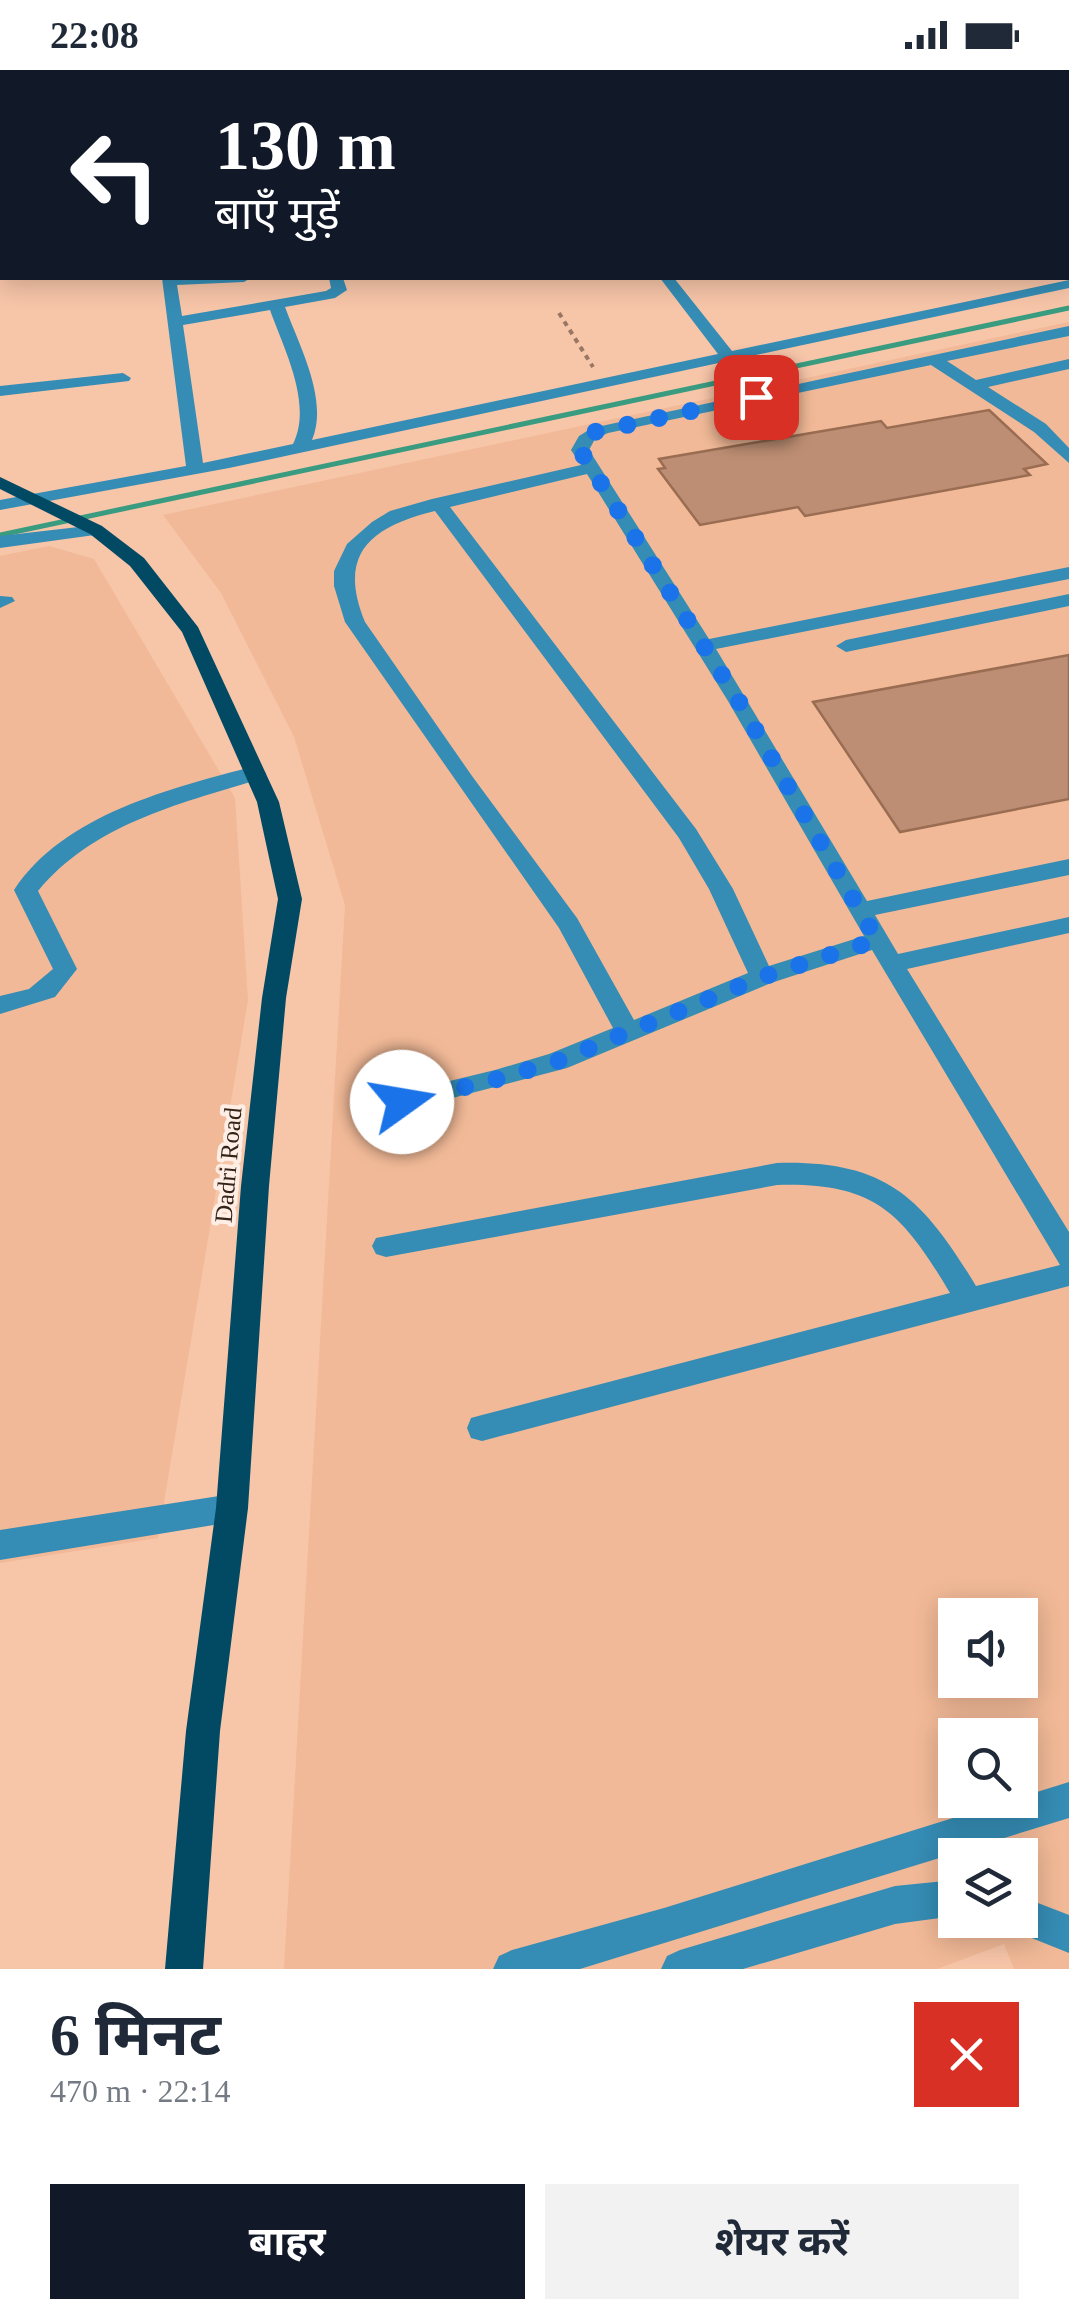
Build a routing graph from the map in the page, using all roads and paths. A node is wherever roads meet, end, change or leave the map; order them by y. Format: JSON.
{"nodes":[{"id":1,"x":169,"y":280,"type":"edge"},
{"id":2,"x":336,"y":280,"type":"edge"},
{"id":3,"x":669,"y":280,"type":"edge"},
{"id":4,"x":1069,"y":284,"type":"edge"},
{"id":5,"x":276,"y":304,"type":"junction"},
{"id":6,"x":559,"y":313,"type":"dead end"},
{"id":7,"x":175,"y":322,"type":"junction"},
{"id":8,"x":1069,"y":331,"type":"edge"},
{"id":9,"x":728,"y":356,"type":"junction"},
{"id":10,"x":934,"y":360,"type":"junction"},
{"id":11,"x":1069,"y":364,"type":"edge"},
{"id":12,"x":123,"y":378,"type":"dead end"},
{"id":13,"x":602,"y":383,"type":"junction"},
{"id":14,"x":972,"y":386,"type":"junction"},
{"id":15,"x":0,"y":391,"type":"edge"},
{"id":16,"x":300,"y":447,"type":"junction"},
{"id":17,"x":1069,"y":458,"type":"edge"},
{"id":18,"x":591,"y":468,"type":"junction"},
{"id":19,"x":195,"y":469,"type":"junction"},
{"id":20,"x":0,"y":482,"type":"edge"},
{"id":21,"x":35,"y":500,"type":"junction"},
{"id":22,"x":438,"y":502,"type":"junction"},
{"id":23,"x":0,"y":505,"type":"edge"},
{"id":24,"x":88,"y":526,"type":"junction"},
{"id":25,"x":0,"y":542,"type":"edge"},
{"id":26,"x":1069,"y":573,"type":"edge"},
{"id":27,"x":1069,"y":600,"type":"edge"},
{"id":28,"x":704,"y":646,"type":"junction"},
{"id":29,"x":846,"y":646,"type":"dead end"},
{"id":30,"x":255,"y":772,"type":"junction"},
{"id":31,"x":1069,"y":868,"type":"edge"},
{"id":32,"x":860,"y":910,"type":"junction"},
{"id":33,"x":1069,"y":925,"type":"edge"},
{"id":34,"x":877,"y":940,"type":"junction"},
{"id":35,"x":892,"y":964,"type":"junction"},
{"id":36,"x":762,"y":977,"type":"junction"},
{"id":37,"x":0,"y":1005,"type":"edge"},
{"id":38,"x":629,"y":1034,"type":"junction"},
{"id":39,"x":372,"y":1109,"type":"dead end"},
{"id":40,"x":386,"y":1246,"type":"dead end"},
{"id":41,"x":1069,"y":1256,"type":"edge"},
{"id":42,"x":1069,"y":1274,"type":"edge"},
{"id":43,"x":969,"y":1300,"type":"junction"},
{"id":44,"x":482,"y":1428,"type":"dead end"},
{"id":45,"x":232,"y":1508,"type":"junction"},
{"id":46,"x":0,"y":1545,"type":"edge"},
{"id":47,"x":1069,"y":1800,"type":"edge"},
{"id":48,"x":938,"y":1900,"type":"edge"},
{"id":49,"x":1038,"y":1922,"type":"edge"},
{"id":50,"x":1069,"y":1934,"type":"edge"},
{"id":51,"x":184,"y":1969,"type":"edge"},
{"id":52,"x":512,"y":1969,"type":"edge"},
{"id":53,"x":680,"y":1969,"type":"edge"}],
"edges":[{"from":1,"to":7,"type":"street"},
{"from":2,"to":5,"type":"street"},
{"from":3,"to":9,"type":"street"},
{"from":4,"to":9,"type":"street"},
{"from":5,"to":7,"type":"street"},
{"from":5,"to":16,"type":"street"},
{"from":6,"to":13,"type":"path"},
{"from":7,"to":19,"type":"street"},
{"from":8,"to":10,"type":"street"},
{"from":9,"to":13,"type":"street"},
{"from":10,"to":14,"type":"street"},
{"from":10,"to":18,"type":"street"},
{"from":11,"to":14,"type":"street"},
{"from":12,"to":15,"type":"street"},
{"from":13,"to":16,"type":"street"},
{"from":14,"to":17,"type":"street"},
{"from":16,"to":19,"type":"street"},
{"from":18,"to":22,"type":"street"},
{"from":18,"to":28,"type":"street"},
{"from":19,"to":21,"type":"street"},
{"from":20,"to":21,"type":"main road","name":"Dadri Road"},
{"from":21,"to":23,"type":"street"},
{"from":21,"to":24,"type":"main road","name":"Dadri Road"},
{"from":22,"to":36,"type":"street"},
{"from":22,"to":38,"type":"street"},
{"from":24,"to":25,"type":"street"},
{"from":24,"to":30,"type":"main road","name":"Dadri Road"},
{"from":26,"to":28,"type":"street"},
{"from":27,"to":29,"type":"street"},
{"from":28,"to":32,"type":"street"},
{"from":30,"to":37,"type":"street"},
{"from":30,"to":45,"type":"main road","name":"Dadri Road"},
{"from":31,"to":32,"type":"street"},
{"from":32,"to":34,"type":"street"},
{"from":33,"to":35,"type":"street"},
{"from":34,"to":35,"type":"street"},
{"from":34,"to":36,"type":"street"},
{"from":35,"to":41,"type":"street"},
{"from":36,"to":38,"type":"street"},
{"from":38,"to":39,"type":"street"},
{"from":40,"to":43,"type":"street"},
{"from":42,"to":43,"type":"street"},
{"from":43,"to":44,"type":"street"},
{"from":45,"to":46,"type":"street"},
{"from":45,"to":51,"type":"main road","name":"Dadri Road"},
{"from":47,"to":52,"type":"street"},
{"from":48,"to":53,"type":"street"},
{"from":49,"to":50,"type":"street"}]}
